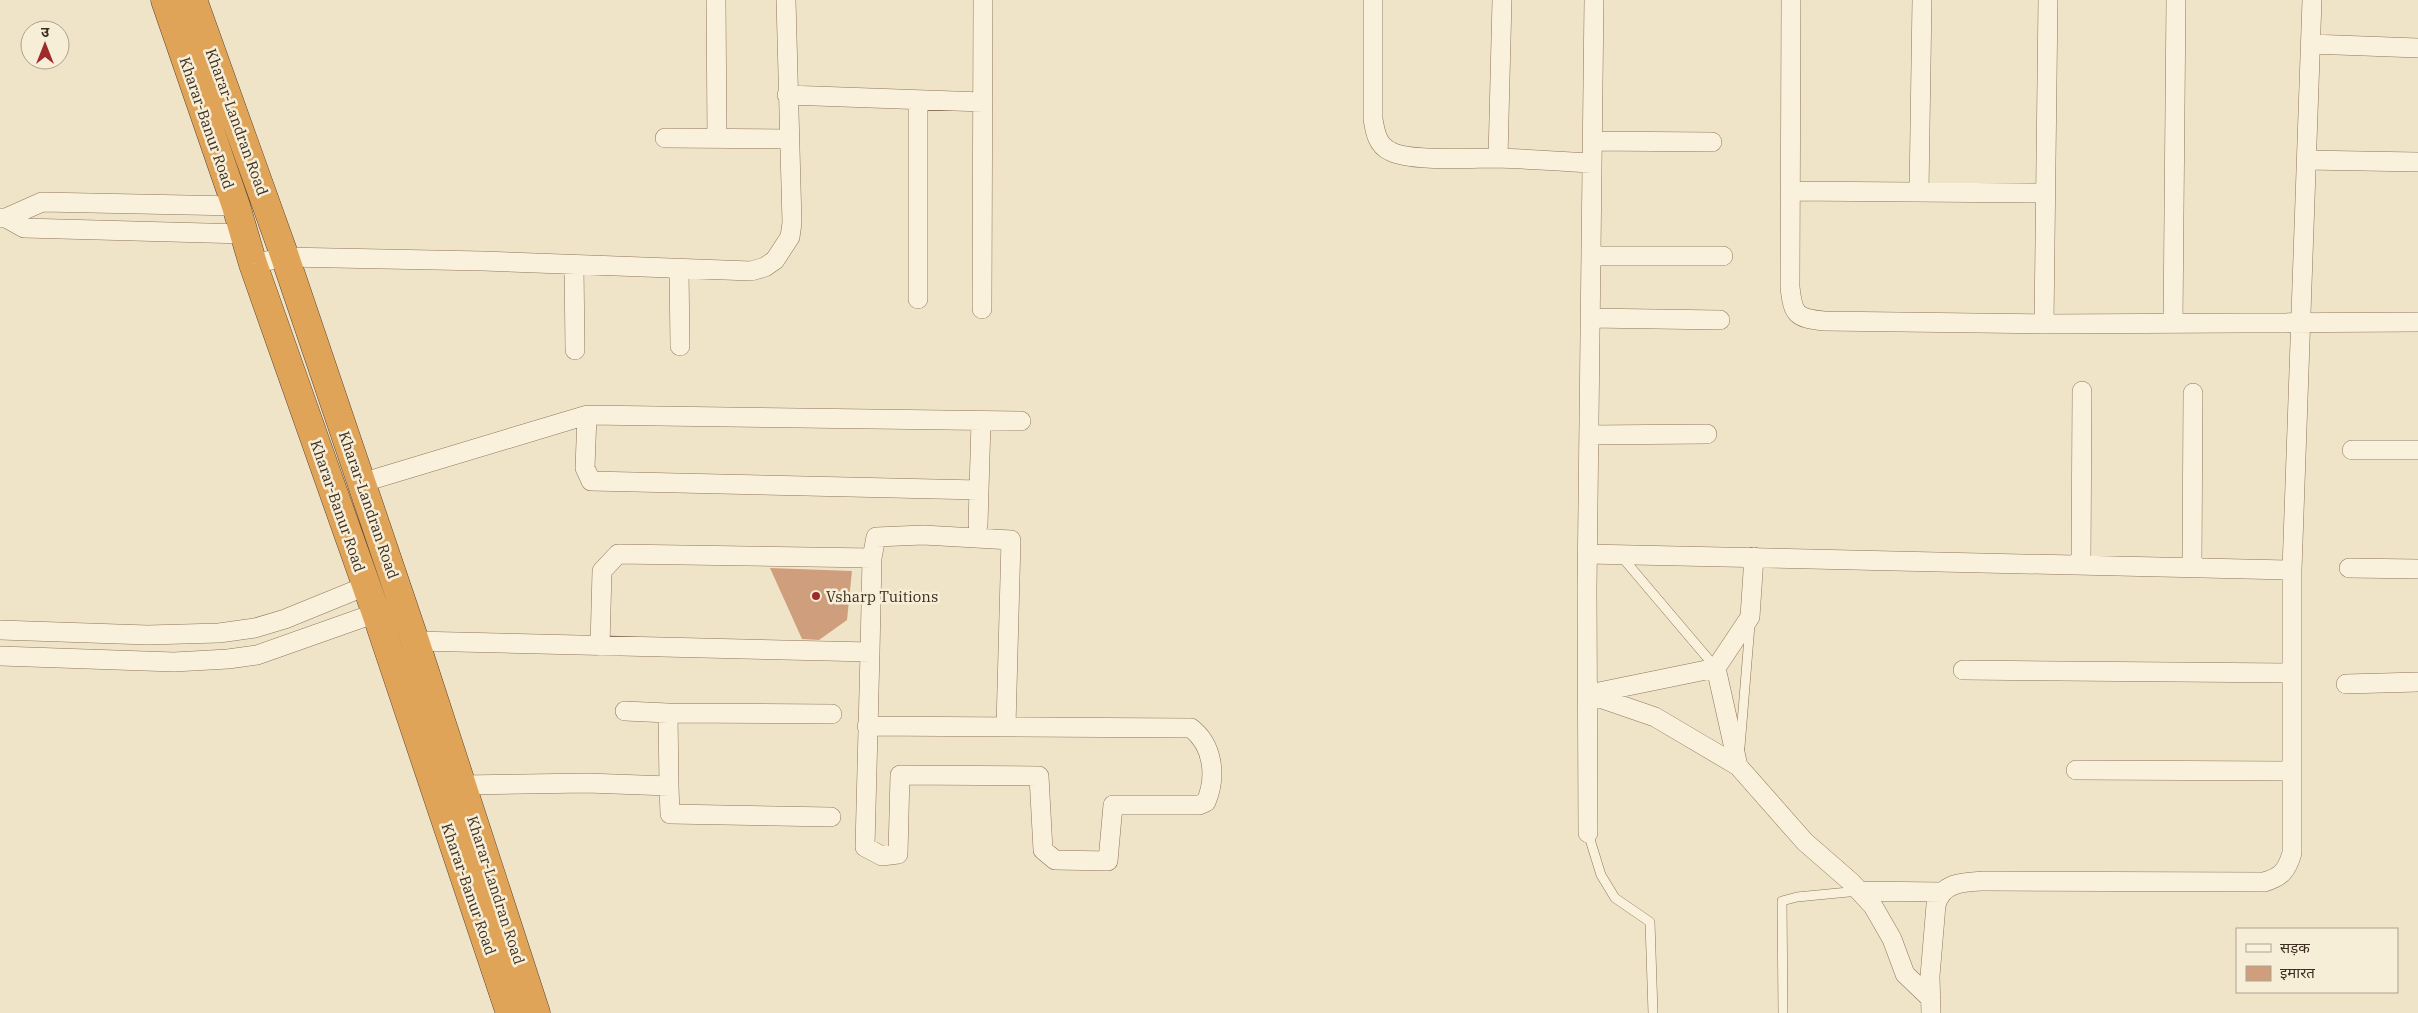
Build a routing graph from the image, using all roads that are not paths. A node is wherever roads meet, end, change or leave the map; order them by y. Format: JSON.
{"nodes":[{"id":1,"x":164,"y":0,"type":"edge"},
{"id":2,"x":193,"y":0,"type":"edge"},
{"id":3,"x":716,"y":0,"type":"edge"},
{"id":4,"x":786,"y":0,"type":"edge"},
{"id":5,"x":983,"y":0,"type":"edge"},
{"id":6,"x":1373,"y":0,"type":"edge"},
{"id":7,"x":1502,"y":0,"type":"edge"},
{"id":8,"x":1594,"y":0,"type":"edge"},
{"id":9,"x":1791,"y":0,"type":"edge"},
{"id":10,"x":1922,"y":0,"type":"edge"},
{"id":11,"x":2048,"y":0,"type":"edge"},
{"id":12,"x":2176,"y":0,"type":"edge"},
{"id":13,"x":2312,"y":0,"type":"edge"},
{"id":14,"x":2310,"y":44,"type":"junction"},
{"id":15,"x":2418,"y":48,"type":"edge"},
{"id":16,"x":787,"y":95,"type":"junction"},
{"id":17,"x":918,"y":100,"type":"junction"},
{"id":18,"x":983,"y":102,"type":"junction"},
{"id":19,"x":665,"y":138,"type":"dead end"},
{"id":20,"x":717,"y":138,"type":"junction"},
{"id":21,"x":788,"y":138,"type":"junction"},
{"id":22,"x":1592,"y":141,"type":"junction"},
{"id":23,"x":1712,"y":142,"type":"dead end"},
{"id":24,"x":1498,"y":158,"type":"junction"},
{"id":25,"x":2306,"y":160,"type":"junction"},
{"id":26,"x":2418,"y":162,"type":"edge"},
{"id":27,"x":1592,"y":163,"type":"junction"},
{"id":28,"x":1792,"y":191,"type":"junction"},
{"id":29,"x":1919,"y":192,"type":"junction"},
{"id":30,"x":2044,"y":193,"type":"junction"},
{"id":31,"x":236,"y":206,"type":"junction"},
{"id":32,"x":3,"y":218,"type":"edge"},
{"id":33,"x":244,"y":234,"type":"junction"},
{"id":34,"x":1591,"y":256,"type":"junction"},
{"id":35,"x":1723,"y":256,"type":"dead end"},
{"id":36,"x":285,"y":257,"type":"junction"},
{"id":37,"x":253,"y":264,"type":"junction"},
{"id":38,"x":574,"y":265,"type":"junction"},
{"id":39,"x":679,"y":270,"type":"junction"},
{"id":40,"x":918,"y":300,"type":"dead end"},
{"id":41,"x":982,"y":309,"type":"dead end"},
{"id":42,"x":1590,"y":318,"type":"junction"},
{"id":43,"x":1720,"y":320,"type":"dead end"},
{"id":44,"x":2173,"y":322,"type":"junction"},
{"id":45,"x":2418,"y":322,"type":"edge"},
{"id":46,"x":2044,"y":324,"type":"junction"},
{"id":47,"x":2302,"y":324,"type":"junction"},
{"id":48,"x":680,"y":346,"type":"dead end"},
{"id":49,"x":574,"y":350,"type":"dead end"},
{"id":50,"x":2082,"y":391,"type":"dead end"},
{"id":51,"x":2193,"y":393,"type":"dead end"},
{"id":52,"x":587,"y":415,"type":"junction"},
{"id":53,"x":1021,"y":421,"type":"dead end"},
{"id":54,"x":981,"y":422,"type":"junction"},
{"id":55,"x":1707,"y":434,"type":"dead end"},
{"id":56,"x":1589,"y":435,"type":"junction"},
{"id":57,"x":2352,"y":450,"type":"dead end"},
{"id":58,"x":2418,"y":450,"type":"edge"},
{"id":59,"x":361,"y":483,"type":"junction"},
{"id":60,"x":979,"y":490,"type":"junction"},
{"id":61,"x":978,"y":524,"type":"dead end"},
{"id":62,"x":1588,"y":554,"type":"junction"},
{"id":63,"x":1619,"y":554,"type":"junction"},
{"id":64,"x":1754,"y":557,"type":"junction"},
{"id":65,"x":872,"y":558,"type":"junction"},
{"id":66,"x":2081,"y":565,"type":"junction"},
{"id":67,"x":2192,"y":568,"type":"junction"},
{"id":68,"x":2349,"y":568,"type":"dead end"},
{"id":69,"x":2418,"y":569,"type":"edge"},
{"id":70,"x":2292,"y":570,"type":"junction"},
{"id":71,"x":366,"y":586,"type":"junction"},
{"id":72,"x":376,"y":613,"type":"junction"},
{"id":73,"x":1750,"y":617,"type":"junction"},
{"id":74,"x":0,"y":630,"type":"edge"},
{"id":75,"x":415,"y":641,"type":"junction"},
{"id":76,"x":600,"y":646,"type":"junction"},
{"id":77,"x":870,"y":652,"type":"junction"},
{"id":78,"x":0,"y":656,"type":"edge"},
{"id":79,"x":1716,"y":668,"type":"junction"},
{"id":80,"x":1964,"y":670,"type":"dead end"},
{"id":81,"x":2291,"y":673,"type":"junction"},
{"id":82,"x":2418,"y":682,"type":"edge"},
{"id":83,"x":2346,"y":684,"type":"dead end"},
{"id":84,"x":1588,"y":694,"type":"junction"},
{"id":85,"x":625,"y":712,"type":"dead end"},
{"id":86,"x":668,"y":713,"type":"junction"},
{"id":87,"x":832,"y":714,"type":"dead end"},
{"id":88,"x":867,"y":726,"type":"junction"},
{"id":89,"x":1006,"y":726,"type":"junction"},
{"id":90,"x":1738,"y":766,"type":"junction"},
{"id":91,"x":2076,"y":770,"type":"dead end"},
{"id":92,"x":2292,"y":771,"type":"junction"},
{"id":93,"x":462,"y":785,"type":"junction"},
{"id":94,"x":669,"y":786,"type":"junction"},
{"id":95,"x":831,"y":817,"type":"dead end"},
{"id":96,"x":1588,"y":832,"type":"joint"},
{"id":97,"x":1860,"y":891,"type":"junction"},
{"id":98,"x":1942,"y":892,"type":"junction"},
{"id":99,"x":1931,"y":1006,"type":"edge"},
{"id":100,"x":510,"y":1013,"type":"edge"},
{"id":101,"x":536,"y":1013,"type":"edge"},
{"id":102,"x":1652,"y":1013,"type":"edge"},
{"id":103,"x":1783,"y":1013,"type":"edge"}],
"edges":[{"from":1,"to":31,"type":"highway","name":"Kharar-Banur Road"},
{"from":2,"to":36,"type":"highway","name":"Kharar-Landran Road"},
{"from":3,"to":20,"type":"street"},
{"from":4,"to":16,"type":"street"},
{"from":5,"to":18,"type":"street"},
{"from":6,"to":24,"type":"street"},
{"from":7,"to":24,"type":"street"},
{"from":8,"to":22,"type":"street"},
{"from":9,"to":28,"type":"street"},
{"from":10,"to":29,"type":"street"},
{"from":11,"to":30,"type":"street"},
{"from":12,"to":44,"type":"street"},
{"from":13,"to":14,"type":"street"},
{"from":14,"to":15,"type":"street"},
{"from":14,"to":25,"type":"street"},
{"from":16,"to":17,"type":"street"},
{"from":16,"to":21,"type":"street"},
{"from":17,"to":18,"type":"street"},
{"from":17,"to":40,"type":"street"},
{"from":18,"to":41,"type":"street"},
{"from":19,"to":20,"type":"street"},
{"from":20,"to":21,"type":"street"},
{"from":21,"to":39,"type":"street"},
{"from":22,"to":23,"type":"street"},
{"from":22,"to":27,"type":"street"},
{"from":24,"to":27,"type":"street"},
{"from":25,"to":26,"type":"street"},
{"from":25,"to":47,"type":"street"},
{"from":27,"to":34,"type":"street"},
{"from":28,"to":29,"type":"street"},
{"from":28,"to":46,"type":"street"},
{"from":29,"to":30,"type":"street"},
{"from":30,"to":46,"type":"street"},
{"from":31,"to":32,"type":"street"},
{"from":31,"to":33,"type":"highway","name":"Kharar-Banur Road"},
{"from":32,"to":33,"type":"street"},
{"from":33,"to":37,"type":"highway","name":"Kharar-Banur Road"},
{"from":34,"to":35,"type":"street"},
{"from":34,"to":42,"type":"street"},
{"from":36,"to":37,"type":"street"},
{"from":36,"to":38,"type":"street"},
{"from":36,"to":59,"type":"highway","name":"Kharar-Landran Road"},
{"from":37,"to":71,"type":"highway","name":"Kharar-Banur Road"},
{"from":38,"to":39,"type":"street"},
{"from":38,"to":49,"type":"street"},
{"from":39,"to":48,"type":"street"},
{"from":42,"to":43,"type":"street"},
{"from":42,"to":56,"type":"street"},
{"from":44,"to":46,"type":"street"},
{"from":44,"to":47,"type":"street"},
{"from":45,"to":47,"type":"street"},
{"from":47,"to":70,"type":"street"},
{"from":50,"to":66,"type":"street"},
{"from":51,"to":67,"type":"street"},
{"from":52,"to":54,"type":"street"},
{"from":52,"to":59,"type":"street"},
{"from":52,"to":60,"type":"street"},
{"from":53,"to":54,"type":"street"},
{"from":54,"to":60,"type":"street"},
{"from":55,"to":56,"type":"street"},
{"from":56,"to":62,"type":"street"},
{"from":57,"to":58,"type":"street"},
{"from":59,"to":75,"type":"highway","name":"Kharar-Landran Road"},
{"from":60,"to":61,"type":"street"},
{"from":62,"to":63,"type":"street"},
{"from":62,"to":84,"type":"street"},
{"from":63,"to":64,"type":"street"},
{"from":63,"to":79,"type":"lane"},
{"from":64,"to":66,"type":"street"},
{"from":64,"to":73,"type":"street"},
{"from":65,"to":76,"type":"street"},
{"from":65,"to":77,"type":"street"},
{"from":65,"to":89,"type":"street"},
{"from":66,"to":67,"type":"street"},
{"from":67,"to":70,"type":"street"},
{"from":68,"to":69,"type":"street"},
{"from":70,"to":81,"type":"street"},
{"from":71,"to":72,"type":"highway","name":"Kharar-Banur Road"},
{"from":71,"to":74,"type":"street"},
{"from":72,"to":78,"type":"street"},
{"from":72,"to":100,"type":"highway","name":"Kharar-Banur Road"},
{"from":73,"to":79,"type":"street"},
{"from":73,"to":90,"type":"lane"},
{"from":75,"to":76,"type":"street"},
{"from":75,"to":93,"type":"highway","name":"Kharar-Landran Road"},
{"from":76,"to":77,"type":"street"},
{"from":77,"to":88,"type":"street"},
{"from":79,"to":84,"type":"street"},
{"from":79,"to":90,"type":"street"},
{"from":80,"to":81,"type":"street"},
{"from":81,"to":92,"type":"street"},
{"from":82,"to":83,"type":"street"},
{"from":84,"to":90,"type":"street"},
{"from":84,"to":96,"type":"street"},
{"from":85,"to":86,"type":"street"},
{"from":86,"to":87,"type":"street"},
{"from":86,"to":94,"type":"street"},
{"from":88,"to":89,"type":"street"},
{"from":88,"to":89,"type":"street"},
{"from":90,"to":97,"type":"street"},
{"from":91,"to":92,"type":"street"},
{"from":92,"to":98,"type":"street"},
{"from":93,"to":94,"type":"street"},
{"from":93,"to":101,"type":"highway","name":"Kharar-Landran Road"},
{"from":94,"to":95,"type":"street"},
{"from":96,"to":102,"type":"lane"},
{"from":97,"to":98,"type":"street"},
{"from":97,"to":99,"type":"street"},
{"from":97,"to":103,"type":"lane"},
{"from":98,"to":99,"type":"street"}]}
